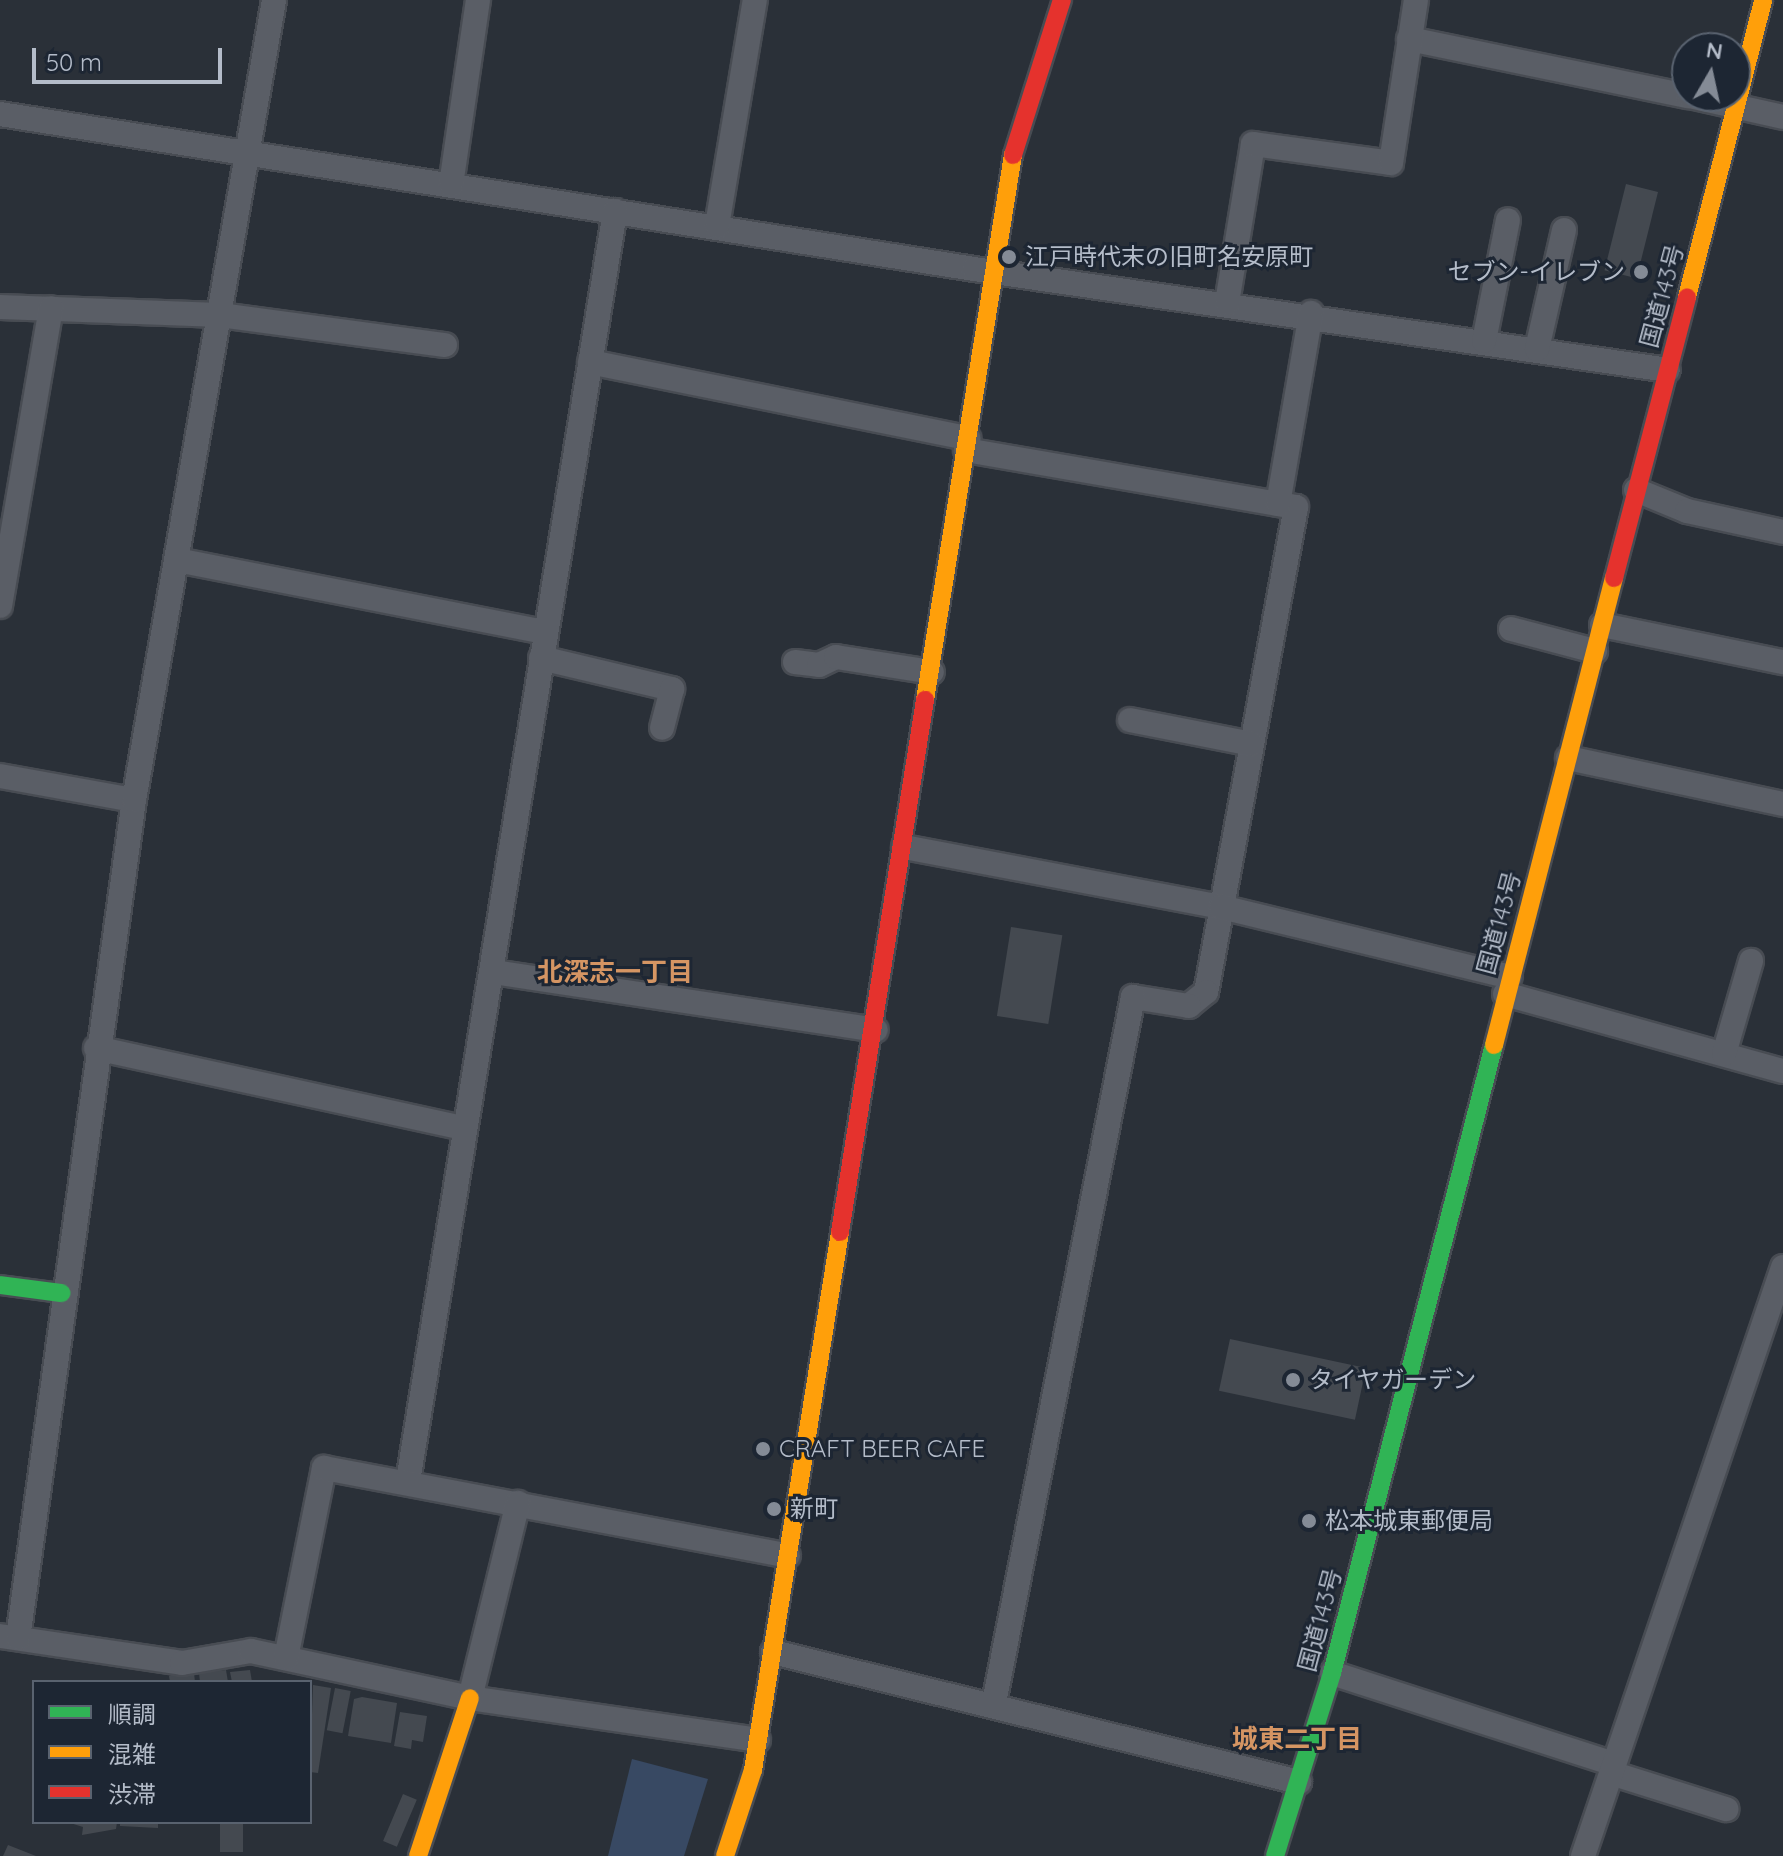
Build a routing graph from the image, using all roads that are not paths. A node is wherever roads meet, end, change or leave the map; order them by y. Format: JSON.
{"nodes":[{"id":1,"x":274,"y":0,"type":"edge"},
{"id":2,"x":478,"y":0,"type":"edge"},
{"id":3,"x":755,"y":0,"type":"edge"},
{"id":4,"x":1062,"y":0,"type":"edge"},
{"id":5,"x":1416,"y":0,"type":"edge"},
{"id":6,"x":1763,"y":0,"type":"edge"},
{"id":7,"x":1409,"y":39,"type":"junction"},
{"id":8,"x":1751,"y":45,"type":"edge"},
{"id":9,"x":1671,"y":93,"type":"edge"},
{"id":10,"x":1751,"y":109,"type":"edge"},
{"id":11,"x":1733,"y":112,"type":"edge"},
{"id":12,"x":0,"y":114,"type":"edge"},
{"id":13,"x":1783,"y":117,"type":"edge"},
{"id":14,"x":248,"y":153,"type":"junction"},
{"id":15,"x":451,"y":185,"type":"junction"},
{"id":16,"x":615,"y":211,"type":"junction"},
{"id":17,"x":1508,"y":220,"type":"dead end"},
{"id":18,"x":717,"y":226,"type":"junction"},
{"id":19,"x":1564,"y":230,"type":"dead end"},
{"id":20,"x":992,"y":271,"type":"junction"},
{"id":21,"x":1227,"y":303,"type":"junction"},
{"id":22,"x":0,"y":307,"type":"edge"},
{"id":23,"x":51,"y":308,"type":"junction"},
{"id":24,"x":1311,"y":313,"type":"junction"},
{"id":25,"x":220,"y":315,"type":"junction"},
{"id":26,"x":1484,"y":341,"type":"junction"},
{"id":27,"x":445,"y":345,"type":"dead end"},
{"id":28,"x":1537,"y":349,"type":"junction"},
{"id":29,"x":590,"y":362,"type":"junction"},
{"id":30,"x":1668,"y":370,"type":"junction"},
{"id":31,"x":967,"y":444,"type":"junction"},
{"id":32,"x":1636,"y":490,"type":"junction"},
{"id":33,"x":1278,"y":504,"type":"junction"},
{"id":34,"x":1783,"y":532,"type":"edge"},
{"id":35,"x":177,"y":560,"type":"junction"},
{"id":36,"x":0,"y":606,"type":"edge"},
{"id":37,"x":1602,"y":625,"type":"junction"},
{"id":38,"x":1511,"y":629,"type":"dead end"},
{"id":39,"x":544,"y":632,"type":"junction"},
{"id":40,"x":1595,"y":651,"type":"junction"},
{"id":41,"x":541,"y":658,"type":"junction"},
{"id":42,"x":795,"y":662,"type":"dead end"},
{"id":43,"x":1783,"y":662,"type":"edge"},
{"id":44,"x":932,"y":672,"type":"junction"},
{"id":45,"x":1130,"y":720,"type":"dead end"},
{"id":46,"x":662,"y":728,"type":"dead end"},
{"id":47,"x":1252,"y":744,"type":"junction"},
{"id":48,"x":1568,"y":758,"type":"junction"},
{"id":49,"x":0,"y":776,"type":"edge"},
{"id":50,"x":134,"y":800,"type":"junction"},
{"id":51,"x":1783,"y":804,"type":"edge"},
{"id":52,"x":904,"y":847,"type":"junction"},
{"id":53,"x":1221,"y":907,"type":"junction"},
{"id":54,"x":1751,"y":961,"type":"dead end"},
{"id":55,"x":493,"y":972,"type":"junction"},
{"id":56,"x":1507,"y":985,"type":"junction"},
{"id":57,"x":876,"y":1030,"type":"junction"},
{"id":58,"x":96,"y":1048,"type":"junction"},
{"id":59,"x":1724,"y":1054,"type":"junction"},
{"id":60,"x":1783,"y":1071,"type":"edge"},
{"id":61,"x":464,"y":1128,"type":"junction"},
{"id":62,"x":1783,"y":1267,"type":"edge"},
{"id":63,"x":0,"y":1285,"type":"edge"},
{"id":64,"x":61,"y":1293,"type":"junction"},
{"id":65,"x":408,"y":1481,"type":"junction"},
{"id":66,"x":518,"y":1503,"type":"junction"},
{"id":67,"x":788,"y":1556,"type":"junction"},
{"id":68,"x":9,"y":1637,"type":"edge"},
{"id":69,"x":773,"y":1652,"type":"junction"},
{"id":70,"x":286,"y":1658,"type":"junction"},
{"id":71,"x":1332,"y":1673,"type":"junction"},
{"id":72,"x":470,"y":1698,"type":"junction"},
{"id":73,"x":994,"y":1703,"type":"junction"},
{"id":74,"x":758,"y":1740,"type":"junction"},
{"id":75,"x":1613,"y":1768,"type":"junction"},
{"id":76,"x":1299,"y":1782,"type":"junction"},
{"id":77,"x":1726,"y":1809,"type":"dead end"},
{"id":78,"x":418,"y":1856,"type":"edge"},
{"id":79,"x":725,"y":1856,"type":"edge"},
{"id":80,"x":1275,"y":1856,"type":"edge"},
{"id":81,"x":1583,"y":1856,"type":"edge"}],
"edges":[{"from":1,"to":14,"type":"street"},
{"from":2,"to":15,"type":"street"},
{"from":3,"to":18,"type":"street"},
{"from":4,"to":20,"type":"main road"},
{"from":5,"to":7,"type":"street"},
{"from":6,"to":8,"type":"main road","name":"国道143号"},
{"from":7,"to":9,"type":"street"},
{"from":7,"to":21,"type":"street"},
{"from":10,"to":13,"type":"street"},
{"from":11,"to":30,"type":"main road","name":"国道143号"},
{"from":12,"to":14,"type":"street"},
{"from":14,"to":15,"type":"street"},
{"from":14,"to":25,"type":"street"},
{"from":15,"to":16,"type":"street"},
{"from":16,"to":18,"type":"street"},
{"from":16,"to":29,"type":"street"},
{"from":17,"to":26,"type":"street"},
{"from":18,"to":20,"type":"street"},
{"from":19,"to":28,"type":"street"},
{"from":20,"to":21,"type":"street"},
{"from":20,"to":31,"type":"main road"},
{"from":21,"to":24,"type":"street"},
{"from":22,"to":23,"type":"street"},
{"from":23,"to":25,"type":"street"},
{"from":23,"to":36,"type":"street"},
{"from":24,"to":26,"type":"street"},
{"from":24,"to":33,"type":"street"},
{"from":25,"to":27,"type":"street"},
{"from":25,"to":35,"type":"street"},
{"from":26,"to":28,"type":"street"},
{"from":28,"to":30,"type":"street"},
{"from":29,"to":31,"type":"street"},
{"from":29,"to":39,"type":"street"},
{"from":30,"to":32,"type":"main road","name":"国道143号"},
{"from":31,"to":33,"type":"street"},
{"from":31,"to":44,"type":"main road"},
{"from":32,"to":34,"type":"street"},
{"from":32,"to":37,"type":"main road","name":"国道143号"},
{"from":33,"to":47,"type":"street"},
{"from":35,"to":39,"type":"street"},
{"from":35,"to":50,"type":"street"},
{"from":37,"to":40,"type":"main road","name":"国道143号"},
{"from":37,"to":43,"type":"street"},
{"from":38,"to":40,"type":"street"},
{"from":39,"to":41,"type":"street"},
{"from":40,"to":48,"type":"main road","name":"国道143号"},
{"from":41,"to":46,"type":"street"},
{"from":41,"to":55,"type":"street"},
{"from":42,"to":44,"type":"street"},
{"from":44,"to":52,"type":"main road"},
{"from":45,"to":47,"type":"street"},
{"from":47,"to":53,"type":"street"},
{"from":48,"to":51,"type":"street"},
{"from":48,"to":56,"type":"main road","name":"国道143号"},
{"from":49,"to":50,"type":"street"},
{"from":50,"to":58,"type":"street"},
{"from":52,"to":53,"type":"street"},
{"from":52,"to":57,"type":"main road"},
{"from":53,"to":56,"type":"street"},
{"from":53,"to":73,"type":"street"},
{"from":54,"to":59,"type":"street"},
{"from":55,"to":57,"type":"street"},
{"from":55,"to":61,"type":"street"},
{"from":56,"to":59,"type":"street"},
{"from":56,"to":71,"type":"main road","name":"国道143号"},
{"from":57,"to":67,"type":"main road"},
{"from":58,"to":61,"type":"street"},
{"from":58,"to":64,"type":"street"},
{"from":59,"to":60,"type":"street"},
{"from":61,"to":65,"type":"street"},
{"from":62,"to":75,"type":"street"},
{"from":63,"to":64,"type":"main road"},
{"from":64,"to":68,"type":"street"},
{"from":65,"to":66,"type":"street"},
{"from":65,"to":70,"type":"street"},
{"from":66,"to":67,"type":"street"},
{"from":66,"to":72,"type":"street"},
{"from":67,"to":69,"type":"main road"},
{"from":68,"to":70,"type":"street"},
{"from":69,"to":73,"type":"street"},
{"from":69,"to":74,"type":"main road"},
{"from":70,"to":72,"type":"street"},
{"from":71,"to":75,"type":"street"},
{"from":71,"to":76,"type":"main road","name":"国道143号"},
{"from":72,"to":74,"type":"street"},
{"from":72,"to":78,"type":"main road"},
{"from":73,"to":76,"type":"street"},
{"from":74,"to":79,"type":"main road"},
{"from":75,"to":77,"type":"street"},
{"from":75,"to":81,"type":"street"},
{"from":76,"to":80,"type":"main road","name":"国道143号"}]}
